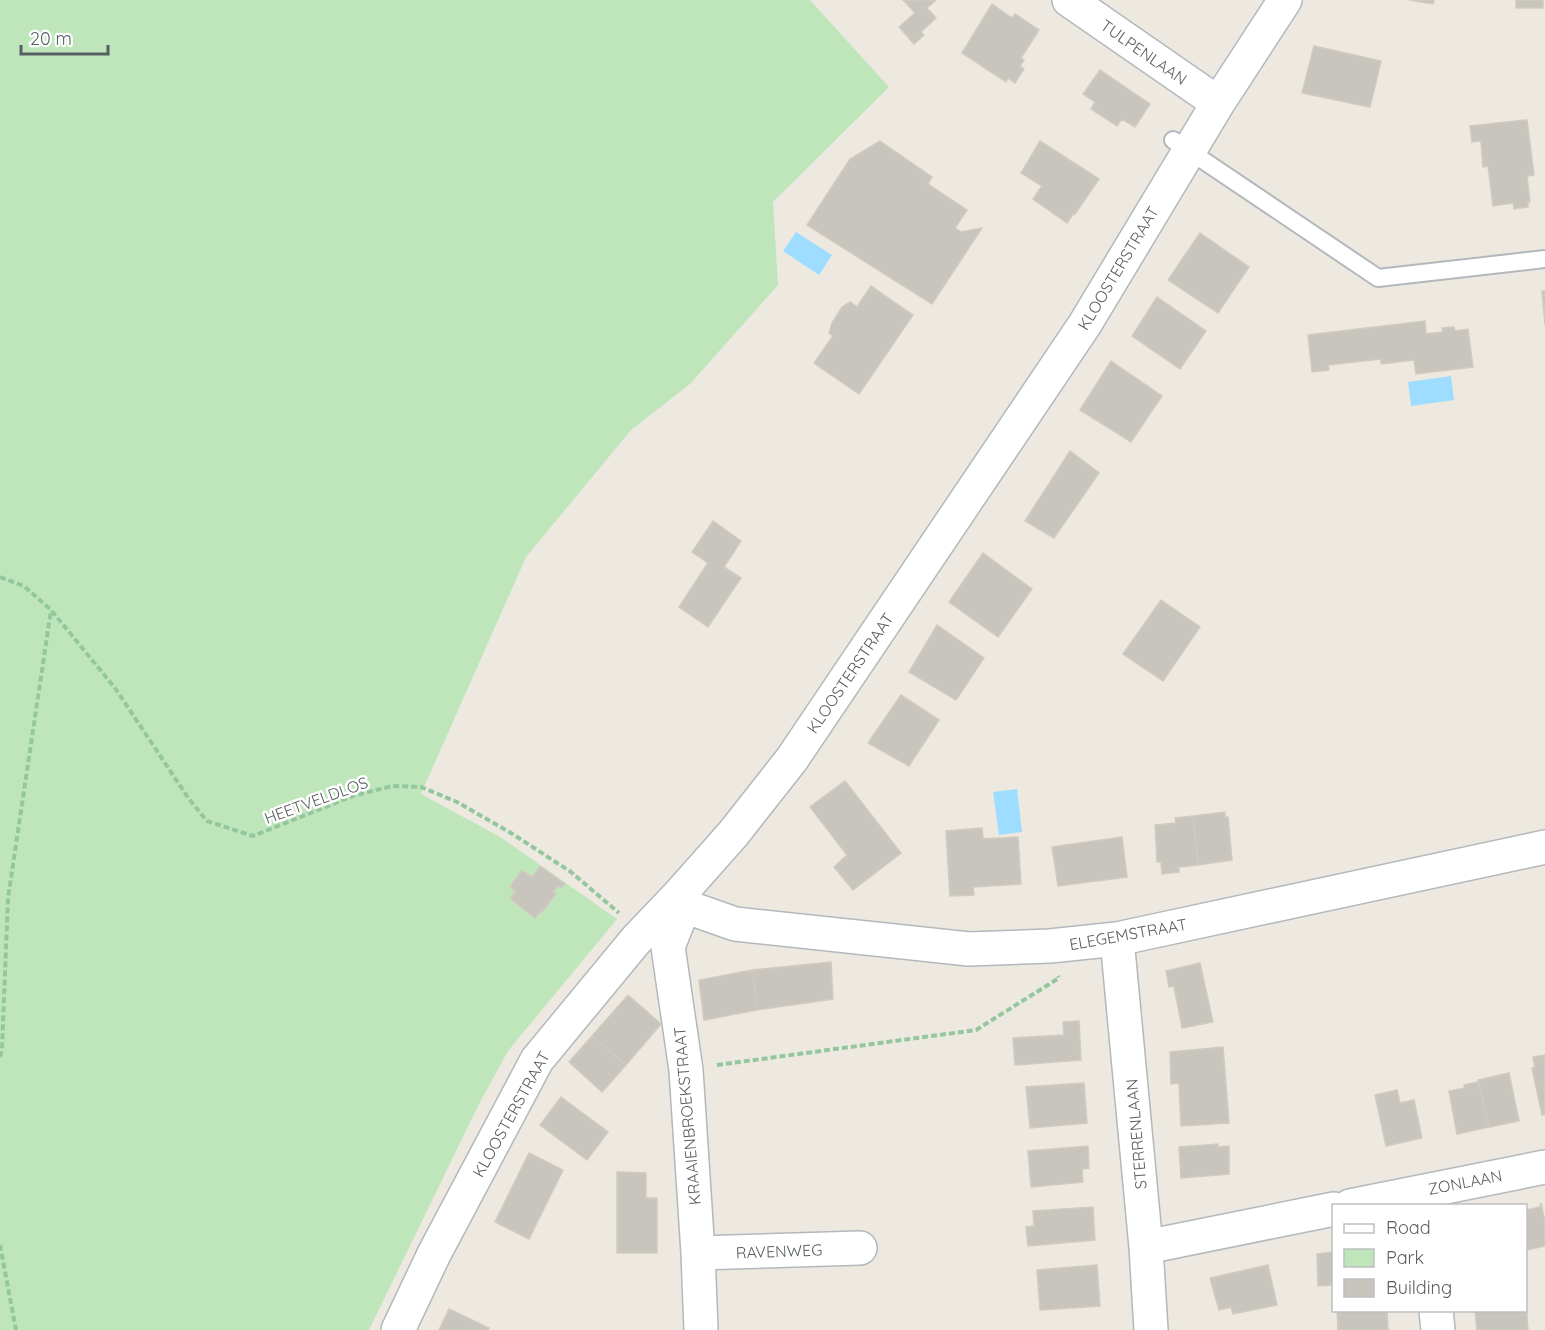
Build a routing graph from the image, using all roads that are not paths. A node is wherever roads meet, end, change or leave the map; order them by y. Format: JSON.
{"nodes":[{"id":1,"x":1069,"y":0,"type":"edge"},
{"id":2,"x":1285,"y":0,"type":"edge"},
{"id":3,"x":1218,"y":103,"type":"junction"},
{"id":4,"x":1181,"y":145,"type":"junction"},
{"id":5,"x":1545,"y":259,"type":"edge"},
{"id":6,"x":1545,"y":846,"type":"edge"},
{"id":7,"x":681,"y":901,"type":"junction"},
{"id":8,"x":1117,"y":939,"type":"junction"},
{"id":9,"x":1545,"y":1167,"type":"edge"},
{"id":10,"x":1425,"y":1198,"type":"edge"},
{"id":11,"x":1369,"y":1204,"type":"edge"},
{"id":12,"x":1332,"y":1209,"type":"edge"},
{"id":13,"x":1146,"y":1247,"type":"junction"},
{"id":14,"x":860,"y":1248,"type":"dead end"},
{"id":15,"x":698,"y":1253,"type":"junction"},
{"id":16,"x":1436,"y":1312,"type":"edge"},
{"id":17,"x":399,"y":1330,"type":"edge"},
{"id":18,"x":701,"y":1330,"type":"edge"},
{"id":19,"x":1151,"y":1330,"type":"edge"},
{"id":20,"x":1437,"y":1330,"type":"edge"}],
"edges":[{"from":1,"to":3,"type":"street","name":"TULPENLAAN"},
{"from":2,"to":3,"type":"street","name":"KLOOSTERSTRAAT"},
{"from":3,"to":4,"type":"street","name":"KLOOSTERSTRAAT"},
{"from":4,"to":5,"type":"lane"},
{"from":4,"to":7,"type":"street","name":"KLOOSTERSTRAAT"},
{"from":6,"to":8,"type":"street","name":"ELEGEMSTRAAT"},
{"from":7,"to":8,"type":"street","name":"ELEGEMSTRAAT"},
{"from":7,"to":15,"type":"street","name":"KRAAIENBROEKSTRAAT"},
{"from":7,"to":17,"type":"street","name":"KLOOSTERSTRAAT"},
{"from":8,"to":13,"type":"street","name":"STERRENLAAN"},
{"from":9,"to":10,"type":"street","name":"ZONLAAN"},
{"from":10,"to":11,"type":"street","name":"ZONLAAN"},
{"from":12,"to":13,"type":"street"},
{"from":13,"to":19,"type":"street","name":"STERRENLAAN"},
{"from":14,"to":15,"type":"street","name":"RAVENWEG"},
{"from":15,"to":18,"type":"street","name":"KRAAIENBROEKSTRAAT"},
{"from":16,"to":20,"type":"street"}]}
